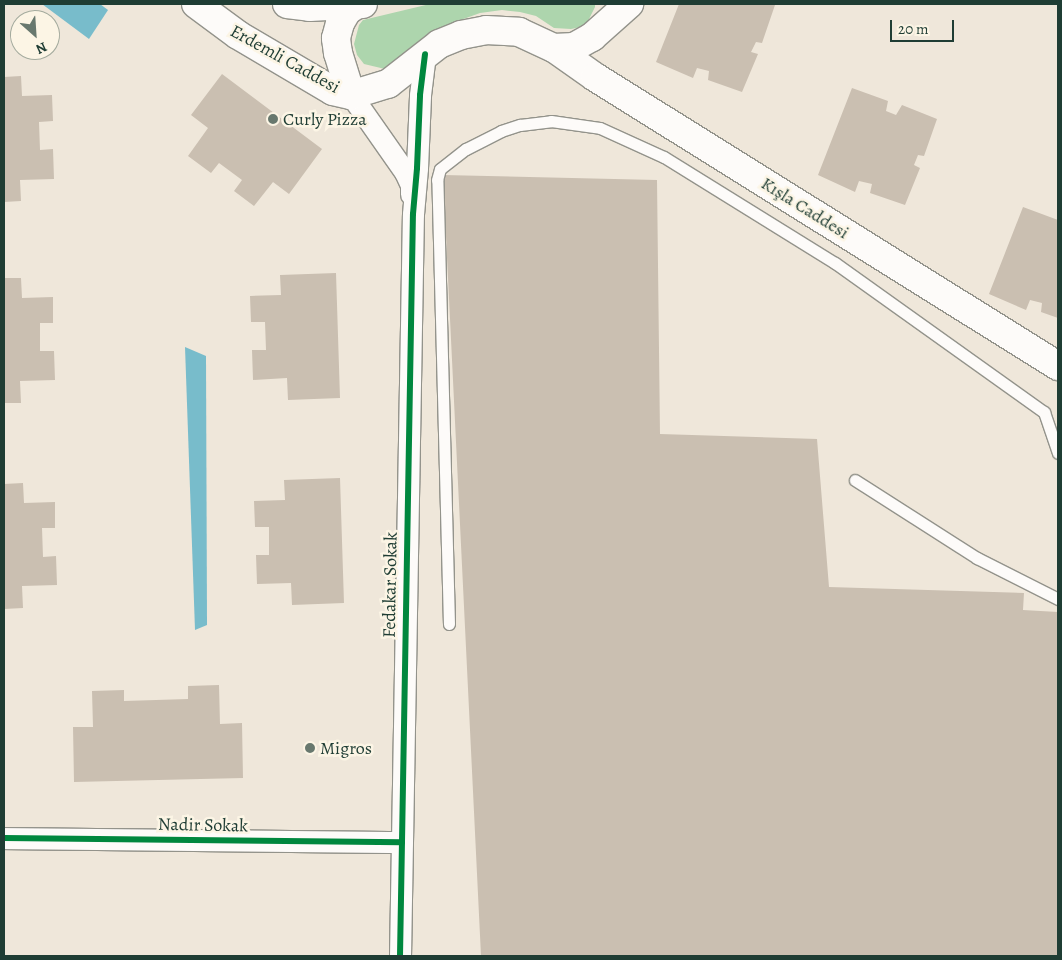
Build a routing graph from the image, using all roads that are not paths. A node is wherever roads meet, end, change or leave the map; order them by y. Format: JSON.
{"nodes":[{"id":1,"x":196,"y":4,"type":"edge"},
{"id":2,"x":287,"y":4,"type":"edge"},
{"id":3,"x":359,"y":4,"type":"edge"},
{"id":4,"x":629,"y":4,"type":"edge"},
{"id":5,"x":609,"y":14,"type":"edge"},
{"id":6,"x":554,"y":48,"type":"junction"},
{"id":7,"x":425,"y":54,"type":"junction"},
{"id":8,"x":352,"y":95,"type":"junction"},
{"id":9,"x":413,"y":214,"type":"junction"},
{"id":10,"x":1058,"y":366,"type":"edge"},
{"id":11,"x":1058,"y":453,"type":"edge"},
{"id":12,"x":855,"y":480,"type":"dead end"},
{"id":13,"x":1058,"y":599,"type":"edge"},
{"id":14,"x":449,"y":624,"type":"dead end"},
{"id":15,"x":4,"y":838,"type":"edge"},
{"id":16,"x":402,"y":842,"type":"junction"},
{"id":17,"x":400,"y":956,"type":"edge"}],
"edges":[{"from":1,"to":8,"type":"main road","name":"Erdemli Caddesi"},
{"from":2,"to":3,"type":"main road"},
{"from":3,"to":8,"type":"main road"},
{"from":4,"to":5,"type":"main road"},
{"from":5,"to":6,"type":"main road"},
{"from":6,"to":7,"type":"main road","name":"Kışla Caddesi"},
{"from":6,"to":10,"type":"main road","name":"Kışla Caddesi"},
{"from":7,"to":8,"type":"main road","name":"Kışla Caddesi"},
{"from":7,"to":9,"type":"street"},
{"from":8,"to":9,"type":"street"},
{"from":9,"to":16,"type":"street","name":"Fedakar Sokak"},
{"from":11,"to":14,"type":"lane"},
{"from":12,"to":13,"type":"lane"},
{"from":15,"to":16,"type":"street","name":"Nadir Sokak"},
{"from":16,"to":17,"type":"street","name":"Fedakar Sokak"}]}
